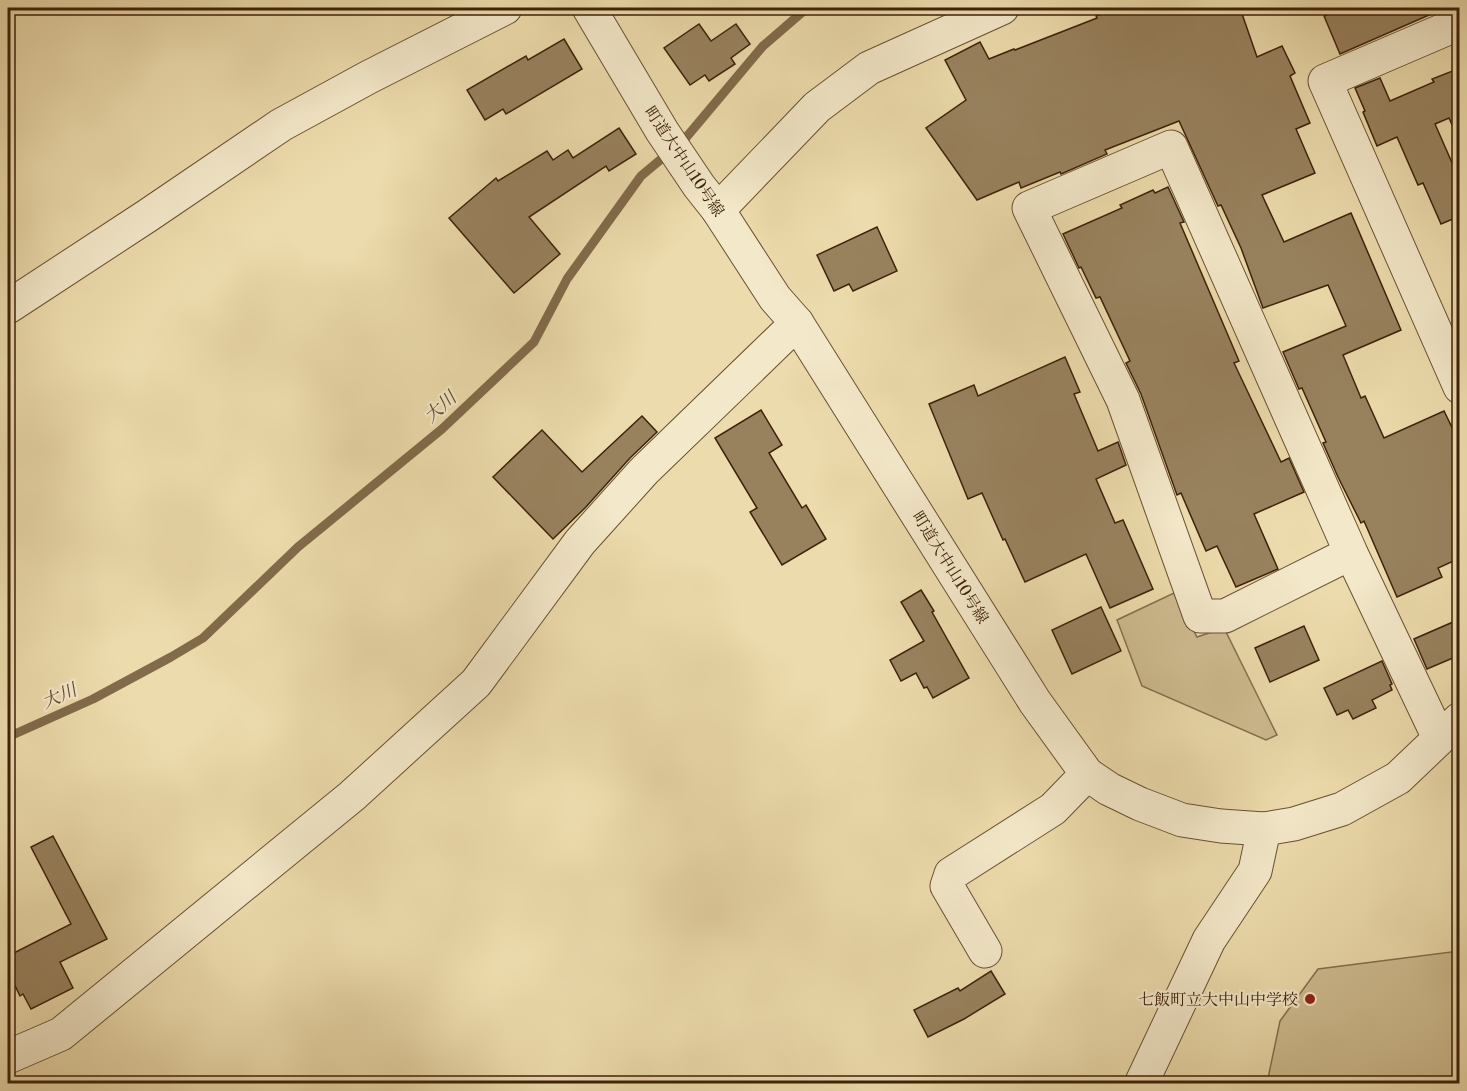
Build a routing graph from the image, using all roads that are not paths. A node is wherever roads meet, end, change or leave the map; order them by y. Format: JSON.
{"nodes":[{"id":1,"x":506,"y":8,"type":"edge"},
{"id":2,"x":589,"y":8,"type":"edge"},
{"id":3,"x":1002,"y":8,"type":"edge"},
{"id":4,"x":1460,"y":23,"type":"edge"},
{"id":5,"x":708,"y":198,"type":"junction"},
{"id":6,"x":8,"y":307,"type":"edge"},
{"id":7,"x":797,"y":323,"type":"junction"},
{"id":8,"x":1460,"y":387,"type":"edge"},
{"id":9,"x":1351,"y":553,"type":"junction"},
{"id":10,"x":1449,"y":728,"type":"edge"},
{"id":11,"x":1087,"y":774,"type":"junction"},
{"id":12,"x":1264,"y":830,"type":"junction"},
{"id":13,"x":985,"y":951,"type":"dead end"},
{"id":14,"x":8,"y":1057,"type":"edge"},
{"id":15,"x":1141,"y":1083,"type":"edge"}],
"edges":[{"from":1,"to":6,"type":"street"},
{"from":2,"to":5,"type":"street","name":"町道大中山10号線"},
{"from":3,"to":5,"type":"street"},
{"from":4,"to":8,"type":"street"},
{"from":5,"to":7,"type":"street","name":"町道大中山10号線"},
{"from":7,"to":11,"type":"street","name":"町道大中山10号線"},
{"from":7,"to":14,"type":"street"},
{"from":9,"to":9,"type":"street"},
{"from":9,"to":10,"type":"street"},
{"from":10,"to":12,"type":"street","name":"町道大中山10号線"},
{"from":11,"to":12,"type":"street","name":"町道大中山10号線"},
{"from":11,"to":13,"type":"street"},
{"from":12,"to":15,"type":"street"}]}
